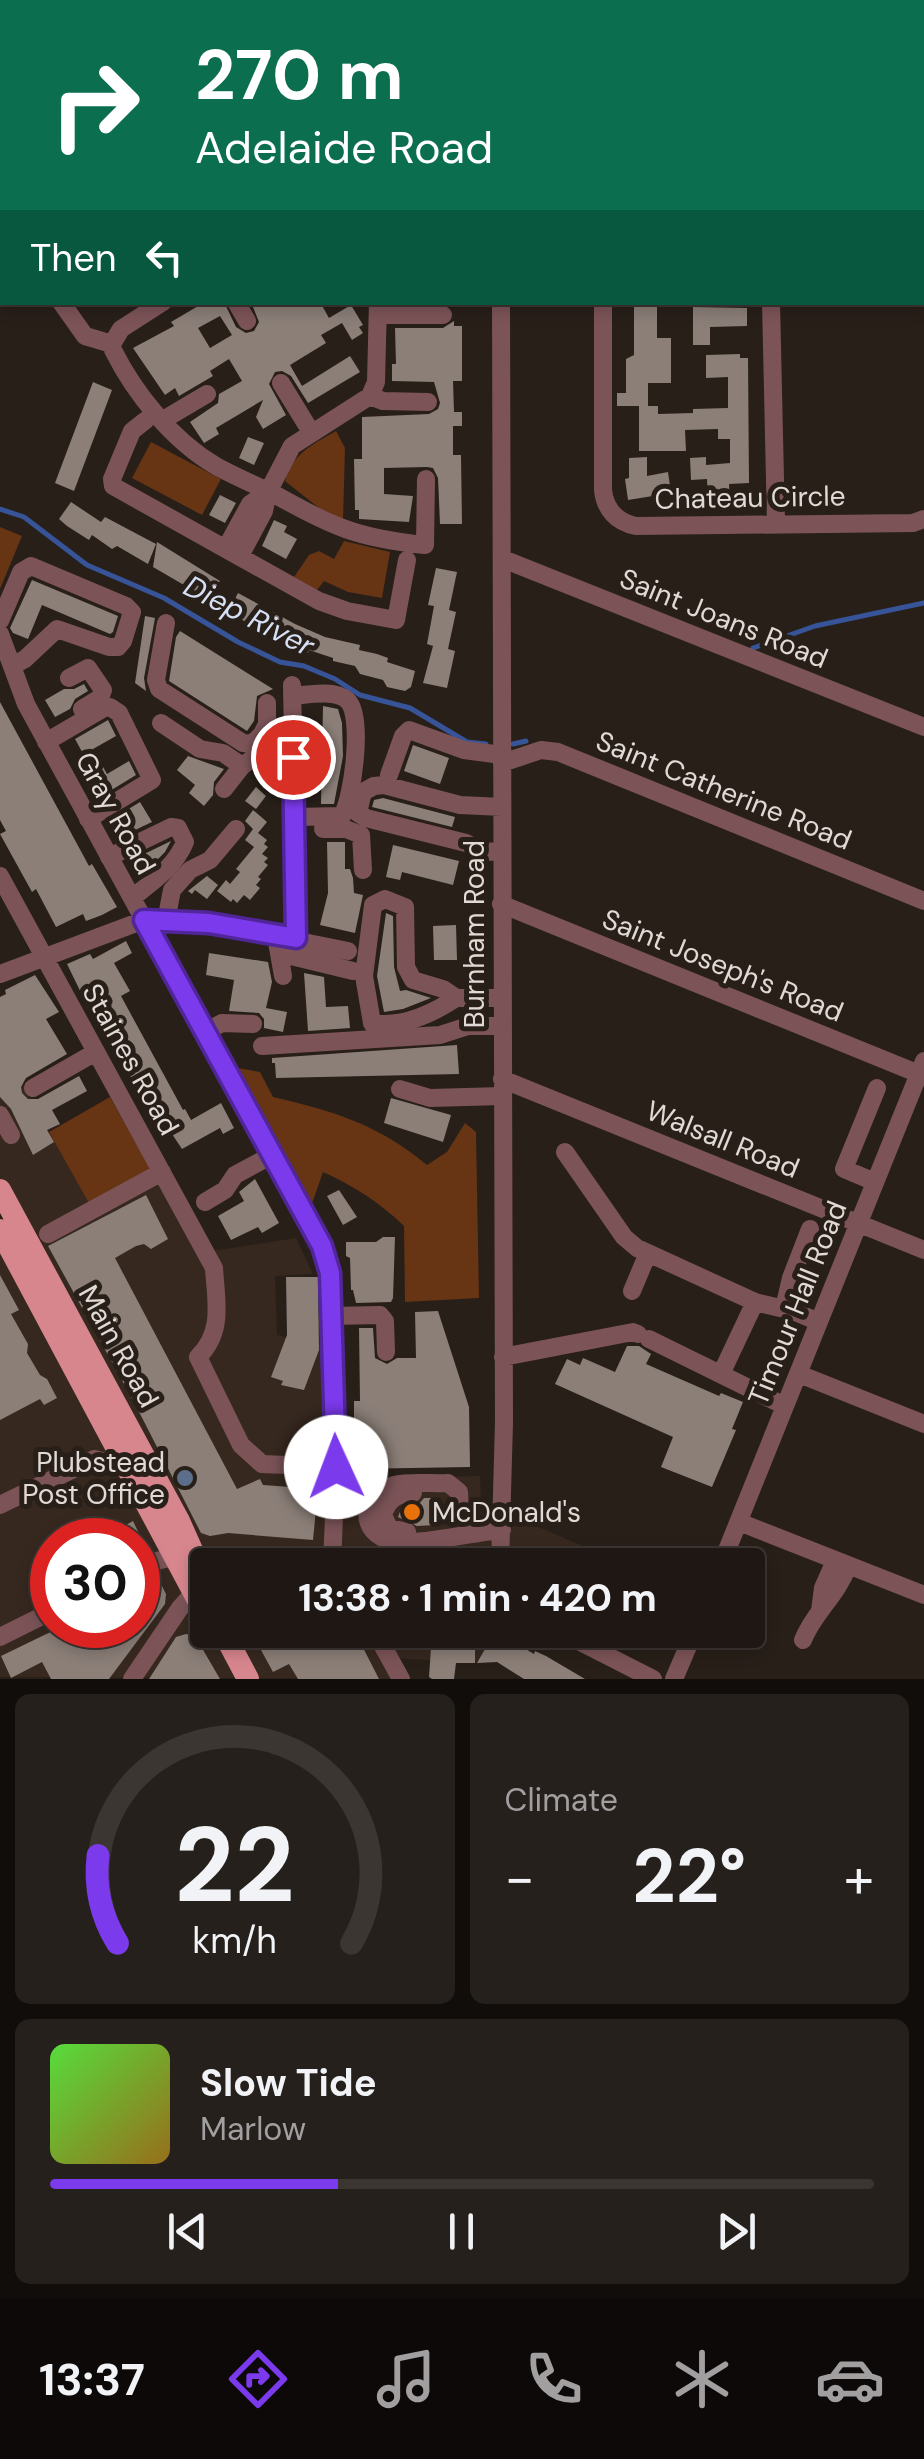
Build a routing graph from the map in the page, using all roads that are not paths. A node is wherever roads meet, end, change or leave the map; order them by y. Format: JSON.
{"nodes":[{"id":1,"x":63,"y":305,"type":"edge"},
{"id":2,"x":159,"y":305,"type":"edge"},
{"id":3,"x":238,"y":305,"type":"edge"},
{"id":4,"x":500,"y":305,"type":"edge"},
{"id":5,"x":603,"y":305,"type":"edge"},
{"id":6,"x":771,"y":305,"type":"edge"},
{"id":7,"x":378,"y":309,"type":"edge"},
{"id":8,"x":443,"y":316,"type":"dead end"},
{"id":9,"x":247,"y":321,"type":"dead end"},
{"id":10,"x":114,"y":350,"type":"junction"},
{"id":11,"x":281,"y":383,"type":"dead end"},
{"id":12,"x":207,"y":394,"type":"dead end"},
{"id":13,"x":370,"y":396,"type":"junction"},
{"id":14,"x":428,"y":402,"type":"dead end"},
{"id":15,"x":155,"y":420,"type":"junction"},
{"id":16,"x":311,"y":432,"type":"junction"},
{"id":17,"x":426,"y":479,"type":"dead end"},
{"id":18,"x":268,"y":492,"type":"junction"},
{"id":19,"x":924,"y":519,"type":"edge"},
{"id":20,"x":776,"y":524,"type":"junction"},
{"id":21,"x":233,"y":552,"type":"junction"},
{"id":22,"x":503,"y":559,"type":"junction"},
{"id":23,"x":407,"y":560,"type":"dead end"},
{"id":24,"x":0,"y":622,"type":"edge"},
{"id":25,"x":166,"y":623,"type":"dead end"},
{"id":26,"x":0,"y":634,"type":"edge"},
{"id":27,"x":12,"y":666,"type":"junction"},
{"id":28,"x":68,"y":678,"type":"dead end"},
{"id":29,"x":267,"y":703,"type":"dead end"},
{"id":30,"x":161,"y":723,"type":"dead end"},
{"id":31,"x":924,"y":727,"type":"edge"},
{"id":32,"x":262,"y":734,"type":"junction"},
{"id":33,"x":44,"y":737,"type":"junction"},
{"id":34,"x":502,"y":750,"type":"junction"},
{"id":35,"x":293,"y":757,"type":"junction"},
{"id":36,"x":242,"y":766,"type":"junction"},
{"id":37,"x":389,"y":774,"type":"dead end"},
{"id":38,"x":224,"y":789,"type":"dead end"},
{"id":39,"x":502,"y":807,"type":"junction"},
{"id":40,"x":88,"y":818,"type":"junction"},
{"id":41,"x":294,"y":824,"type":"junction"},
{"id":42,"x":236,"y":829,"type":"dead end"},
{"id":43,"x":401,"y":840,"type":"dead end"},
{"id":44,"x":493,"y":852,"type":"junction"},
{"id":45,"x":109,"y":857,"type":"junction"},
{"id":46,"x":363,"y":870,"type":"dead end"},
{"id":47,"x":0,"y":876,"type":"edge"},
{"id":48,"x":132,"y":898,"type":"junction"},
{"id":49,"x":924,"y":901,"type":"edge"},
{"id":50,"x":501,"y":904,"type":"junction"},
{"id":51,"x":144,"y":920,"type":"junction"},
{"id":52,"x":166,"y":921,"type":"junction"},
{"id":53,"x":287,"y":937,"type":"junction"},
{"id":54,"x":348,"y":951,"type":"dead end"},
{"id":55,"x":44,"y":957,"type":"junction"},
{"id":56,"x":353,"y":971,"type":"dead end"},
{"id":57,"x":0,"y":974,"type":"edge"},
{"id":58,"x":284,"y":976,"type":"dead end"},
{"id":59,"x":456,"y":998,"type":"junction"},
{"id":60,"x":502,"y":998,"type":"junction"},
{"id":61,"x":253,"y":1024,"type":"dead end"},
{"id":62,"x":502,"y":1026,"type":"junction"},
{"id":63,"x":205,"y":1032,"type":"junction"},
{"id":64,"x":262,"y":1046,"type":"dead end"},
{"id":65,"x":96,"y":1052,"type":"junction"},
{"id":66,"x":922,"y":1070,"type":"edge"},
{"id":67,"x":32,"y":1088,"type":"dead end"},
{"id":68,"x":502,"y":1088,"type":"junction"},
{"id":69,"x":878,"y":1088,"type":"dead end"},
{"id":70,"x":400,"y":1090,"type":"dead end"},
{"id":71,"x":0,"y":1115,"type":"edge"},
{"id":72,"x":12,"y":1135,"type":"dead end"},
{"id":73,"x":565,"y":1152,"type":"dead end"},
{"id":74,"x":272,"y":1155,"type":"junction"},
{"id":75,"x":162,"y":1172,"type":"junction"},
{"id":76,"x":875,"y":1182,"type":"junction"},
{"id":77,"x":1,"y":1193,"type":"edge"},
{"id":78,"x":205,"y":1202,"type":"dead end"},
{"id":79,"x":858,"y":1223,"type":"junction"},
{"id":80,"x":6,"y":1226,"type":"edge"},
{"id":81,"x":810,"y":1229,"type":"dead end"},
{"id":82,"x":48,"y":1234,"type":"dead end"},
{"id":83,"x":924,"y":1250,"type":"edge"},
{"id":84,"x":648,"y":1254,"type":"junction"},
{"id":85,"x":632,"y":1291,"type":"dead end"},
{"id":86,"x":754,"y":1302,"type":"junction"},
{"id":87,"x":784,"y":1308,"type":"junction"},
{"id":88,"x":331,"y":1316,"type":"junction"},
{"id":89,"x":819,"y":1322,"type":"junction"},
{"id":90,"x":386,"y":1352,"type":"dead end"},
{"id":91,"x":504,"y":1357,"type":"junction"},
{"id":92,"x":722,"y":1372,"type":"junction"},
{"id":93,"x":799,"y":1374,"type":"junction"},
{"id":94,"x":785,"y":1406,"type":"junction"},
{"id":95,"x":924,"y":1424,"type":"edge"},
{"id":96,"x":105,"y":1432,"type":"junction"},
{"id":97,"x":94,"y":1459,"type":"junction"},
{"id":98,"x":124,"y":1466,"type":"junction"},
{"id":99,"x":336,"y":1467,"type":"junction"},
{"id":100,"x":0,"y":1505,"type":"edge"},
{"id":101,"x":460,"y":1512,"type":"junction"},
{"id":102,"x":738,"y":1522,"type":"junction"},
{"id":103,"x":502,"y":1530,"type":"junction"},
{"id":104,"x":482,"y":1532,"type":"junction"},
{"id":105,"x":445,"y":1537,"type":"junction"},
{"id":106,"x":333,"y":1548,"type":"edge"},
{"id":107,"x":501,"y":1548,"type":"edge"},
{"id":108,"x":728,"y":1548,"type":"edge"},
{"id":109,"x":184,"y":1557,"type":"junction"},
{"id":110,"x":190,"y":1558,"type":"edge"},
{"id":111,"x":160,"y":1559,"type":"edge"},
{"id":112,"x":841,"y":1564,"type":"junction"},
{"id":113,"x":190,"y":1566,"type":"edge"},
{"id":114,"x":924,"y":1596,"type":"edge"},
{"id":115,"x":190,"y":1602,"type":"edge"},
{"id":116,"x":30,"y":1622,"type":"edge"},
{"id":117,"x":0,"y":1637,"type":"edge"},
{"id":118,"x":804,"y":1640,"type":"dead end"},
{"id":119,"x":231,"y":1648,"type":"edge"},
{"id":120,"x":384,"y":1648,"type":"edge"},
{"id":121,"x":592,"y":1648,"type":"edge"},
{"id":122,"x":687,"y":1648,"type":"edge"},
{"id":123,"x":132,"y":1679,"type":"edge"},
{"id":124,"x":248,"y":1679,"type":"edge"},
{"id":125,"x":401,"y":1679,"type":"edge"},
{"id":126,"x":653,"y":1679,"type":"edge"},
{"id":127,"x":674,"y":1679,"type":"edge"}],
"edges":[{"from":1,"to":10,"type":"street"},
{"from":2,"to":10,"type":"street"},
{"from":3,"to":9,"type":"street"},
{"from":4,"to":22,"type":"street","name":"Burnham Road"},
{"from":5,"to":20,"type":"street","name":"Chateau Circle"},
{"from":6,"to":20,"type":"street"},
{"from":7,"to":8,"type":"street"},
{"from":7,"to":13,"type":"street"},
{"from":10,"to":15,"type":"street"},
{"from":11,"to":16,"type":"street"},
{"from":12,"to":15,"type":"street"},
{"from":13,"to":14,"type":"street"},
{"from":13,"to":16,"type":"street"},
{"from":15,"to":18,"type":"street"},
{"from":15,"to":21,"type":"street"},
{"from":16,"to":18,"type":"street"},
{"from":17,"to":18,"type":"street"},
{"from":18,"to":21,"type":"street"},
{"from":18,"to":21,"type":"street"},
{"from":19,"to":20,"type":"street","name":"Chateau Circle"},
{"from":21,"to":23,"type":"street"},
{"from":22,"to":31,"type":"street","name":"Saint Joans Road"},
{"from":22,"to":34,"type":"street","name":"Burnham Road"},
{"from":24,"to":27,"type":"street"},
{"from":25,"to":32,"type":"street"},
{"from":26,"to":27,"type":"street","name":"Gray Road"},
{"from":27,"to":33,"type":"street","name":"Gray Road"},
{"from":28,"to":33,"type":"street"},
{"from":29,"to":32,"type":"street"},
{"from":30,"to":36,"type":"street"},
{"from":32,"to":35,"type":"street"},
{"from":33,"to":40,"type":"street","name":"Gray Road"},
{"from":33,"to":40,"type":"street"},
{"from":34,"to":37,"type":"street"},
{"from":34,"to":39,"type":"street","name":"Burnham Road"},
{"from":34,"to":49,"type":"street","name":"Saint Catherine Road"},
{"from":35,"to":36,"type":"street"},
{"from":35,"to":41,"type":"street"},
{"from":35,"to":41,"type":"street"},
{"from":36,"to":38,"type":"street"},
{"from":39,"to":44,"type":"street","name":"Burnham Road"},
{"from":39,"to":44,"type":"street"},
{"from":40,"to":45,"type":"street","name":"Gray Road"},
{"from":41,"to":46,"type":"street"},
{"from":41,"to":53,"type":"street"},
{"from":42,"to":52,"type":"street"},
{"from":43,"to":44,"type":"street"},
{"from":44,"to":50,"type":"street","name":"Burnham Road"},
{"from":45,"to":48,"type":"street","name":"Gray Road"},
{"from":45,"to":48,"type":"street"},
{"from":47,"to":55,"type":"street","name":"Staines Road"},
{"from":48,"to":51,"type":"street","name":"Gray Road"},
{"from":50,"to":60,"type":"street","name":"Burnham Road"},
{"from":50,"to":66,"type":"street","name":"Saint Joseph's Road"},
{"from":51,"to":52,"type":"street"},
{"from":51,"to":55,"type":"street"},
{"from":51,"to":63,"type":"street","name":"Gray Road"},
{"from":52,"to":53,"type":"street"},
{"from":53,"to":54,"type":"street"},
{"from":53,"to":56,"type":"street"},
{"from":53,"to":58,"type":"street"},
{"from":55,"to":57,"type":"street"},
{"from":55,"to":65,"type":"street","name":"Staines Road"},
{"from":59,"to":59,"type":"street"},
{"from":59,"to":60,"type":"street"},
{"from":60,"to":62,"type":"street","name":"Burnham Road"},
{"from":61,"to":63,"type":"street"},
{"from":62,"to":64,"type":"street"},
{"from":62,"to":68,"type":"street","name":"Burnham Road"},
{"from":63,"to":74,"type":"street","name":"Gray Road"},
{"from":65,"to":67,"type":"street"},
{"from":65,"to":75,"type":"street","name":"Staines Road"},
{"from":66,"to":76,"type":"street","name":"Timour Hall Road"},
{"from":68,"to":70,"type":"street"},
{"from":68,"to":79,"type":"street","name":"Walsall Road"},
{"from":68,"to":91,"type":"street","name":"Burnham Road"},
{"from":69,"to":76,"type":"street"},
{"from":71,"to":72,"type":"street"},
{"from":73,"to":84,"type":"street"},
{"from":74,"to":78,"type":"street"},
{"from":74,"to":88,"type":"street","name":"Gray Road"},
{"from":75,"to":82,"type":"street"},
{"from":75,"to":99,"type":"street","name":"Staines Road"},
{"from":76,"to":79,"type":"street","name":"Timour Hall Road"},
{"from":77,"to":80,"type":"main road","name":"Main Road"},
{"from":79,"to":83,"type":"street","name":"Walsall Road"},
{"from":79,"to":89,"type":"street","name":"Timour Hall Road"},
{"from":80,"to":96,"type":"main road","name":"Main Road"},
{"from":80,"to":109,"type":"main road","name":"Main Road"},
{"from":81,"to":87,"type":"street"},
{"from":84,"to":85,"type":"street"},
{"from":84,"to":86,"type":"street"},
{"from":86,"to":87,"type":"street"},
{"from":86,"to":92,"type":"street"},
{"from":87,"to":89,"type":"street"},
{"from":88,"to":90,"type":"street"},
{"from":88,"to":99,"type":"street","name":"Gray Road"},
{"from":89,"to":93,"type":"street","name":"Timour Hall Road"},
{"from":91,"to":92,"type":"street"},
{"from":91,"to":103,"type":"street","name":"Burnham Road"},
{"from":92,"to":94,"type":"street"},
{"from":93,"to":94,"type":"street","name":"Timour Hall Road"},
{"from":93,"to":95,"type":"street"},
{"from":94,"to":102,"type":"street","name":"Timour Hall Road"},
{"from":96,"to":97,"type":"street"},
{"from":96,"to":98,"type":"main road","name":"Main Road"},
{"from":97,"to":98,"type":"street"},
{"from":97,"to":100,"type":"street"},
{"from":98,"to":109,"type":"main road","name":"Main Road"},
{"from":99,"to":106,"type":"street","name":"Gray Road"},
{"from":101,"to":104,"type":"street"},
{"from":101,"to":105,"type":"street"},
{"from":101,"to":105,"type":"street"},
{"from":102,"to":108,"type":"street","name":"Timour Hall Road"},
{"from":102,"to":112,"type":"street"},
{"from":103,"to":104,"type":"street"},
{"from":103,"to":107,"type":"street","name":"Burnham Road"},
{"from":104,"to":105,"type":"street"},
{"from":109,"to":110,"type":"street"},
{"from":109,"to":111,"type":"street"},
{"from":109,"to":113,"type":"main road","name":"Main Road"},
{"from":112,"to":114,"type":"street"},
{"from":112,"to":118,"type":"street"},
{"from":115,"to":123,"type":"street"},
{"from":116,"to":117,"type":"street"},
{"from":119,"to":124,"type":"main road"},
{"from":120,"to":125,"type":"street"},
{"from":121,"to":126,"type":"street"},
{"from":122,"to":127,"type":"street"}]}
